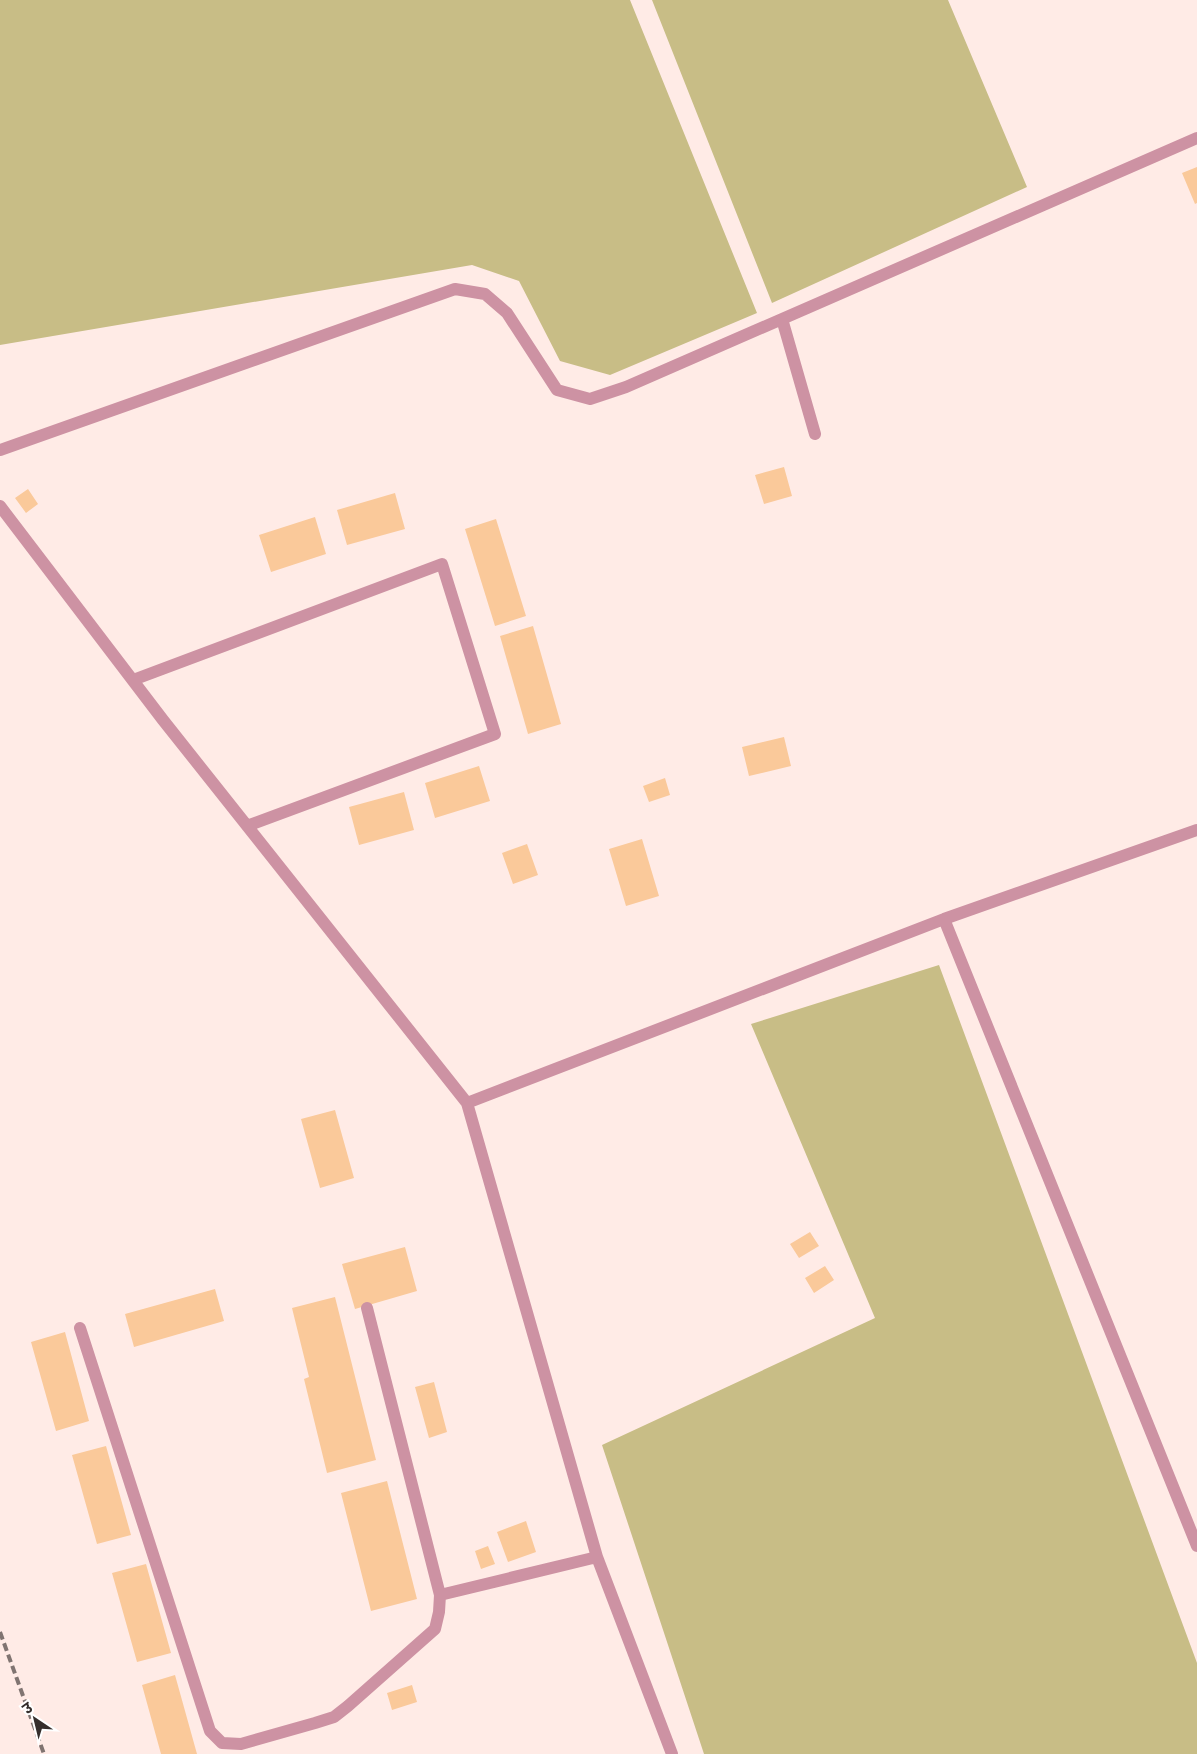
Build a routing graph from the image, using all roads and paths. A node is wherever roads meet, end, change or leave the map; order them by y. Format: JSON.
{"nodes":[{"id":1,"x":1197,"y":138,"type":"edge"},
{"id":2,"x":782,"y":318,"type":"junction"},
{"id":3,"x":815,"y":434,"type":"dead end"},
{"id":4,"x":0,"y":450,"type":"edge"},
{"id":5,"x":0,"y":506,"type":"edge"},
{"id":6,"x":133,"y":680,"type":"junction"},
{"id":7,"x":247,"y":826,"type":"junction"},
{"id":8,"x":1197,"y":830,"type":"edge"},
{"id":9,"x":944,"y":920,"type":"junction"},
{"id":10,"x":467,"y":1103,"type":"junction"},
{"id":11,"x":368,"y":1308,"type":"dead end"},
{"id":12,"x":80,"y":1328,"type":"dead end"},
{"id":13,"x":1197,"y":1546,"type":"edge"},
{"id":14,"x":597,"y":1557,"type":"junction"},
{"id":15,"x":440,"y":1595,"type":"junction"},
{"id":16,"x":672,"y":1754,"type":"edge"}],
"edges":[{"from":1,"to":2,"type":"lane"},
{"from":2,"to":3,"type":"lane"},
{"from":2,"to":4,"type":"lane"},
{"from":5,"to":6,"type":"lane"},
{"from":6,"to":7,"type":"lane"},
{"from":6,"to":7,"type":"lane"},
{"from":7,"to":10,"type":"lane"},
{"from":8,"to":9,"type":"lane"},
{"from":9,"to":10,"type":"lane"},
{"from":9,"to":13,"type":"lane"},
{"from":10,"to":14,"type":"lane"},
{"from":11,"to":15,"type":"lane"},
{"from":12,"to":15,"type":"lane"},
{"from":14,"to":15,"type":"lane"},
{"from":14,"to":16,"type":"lane"}]}
